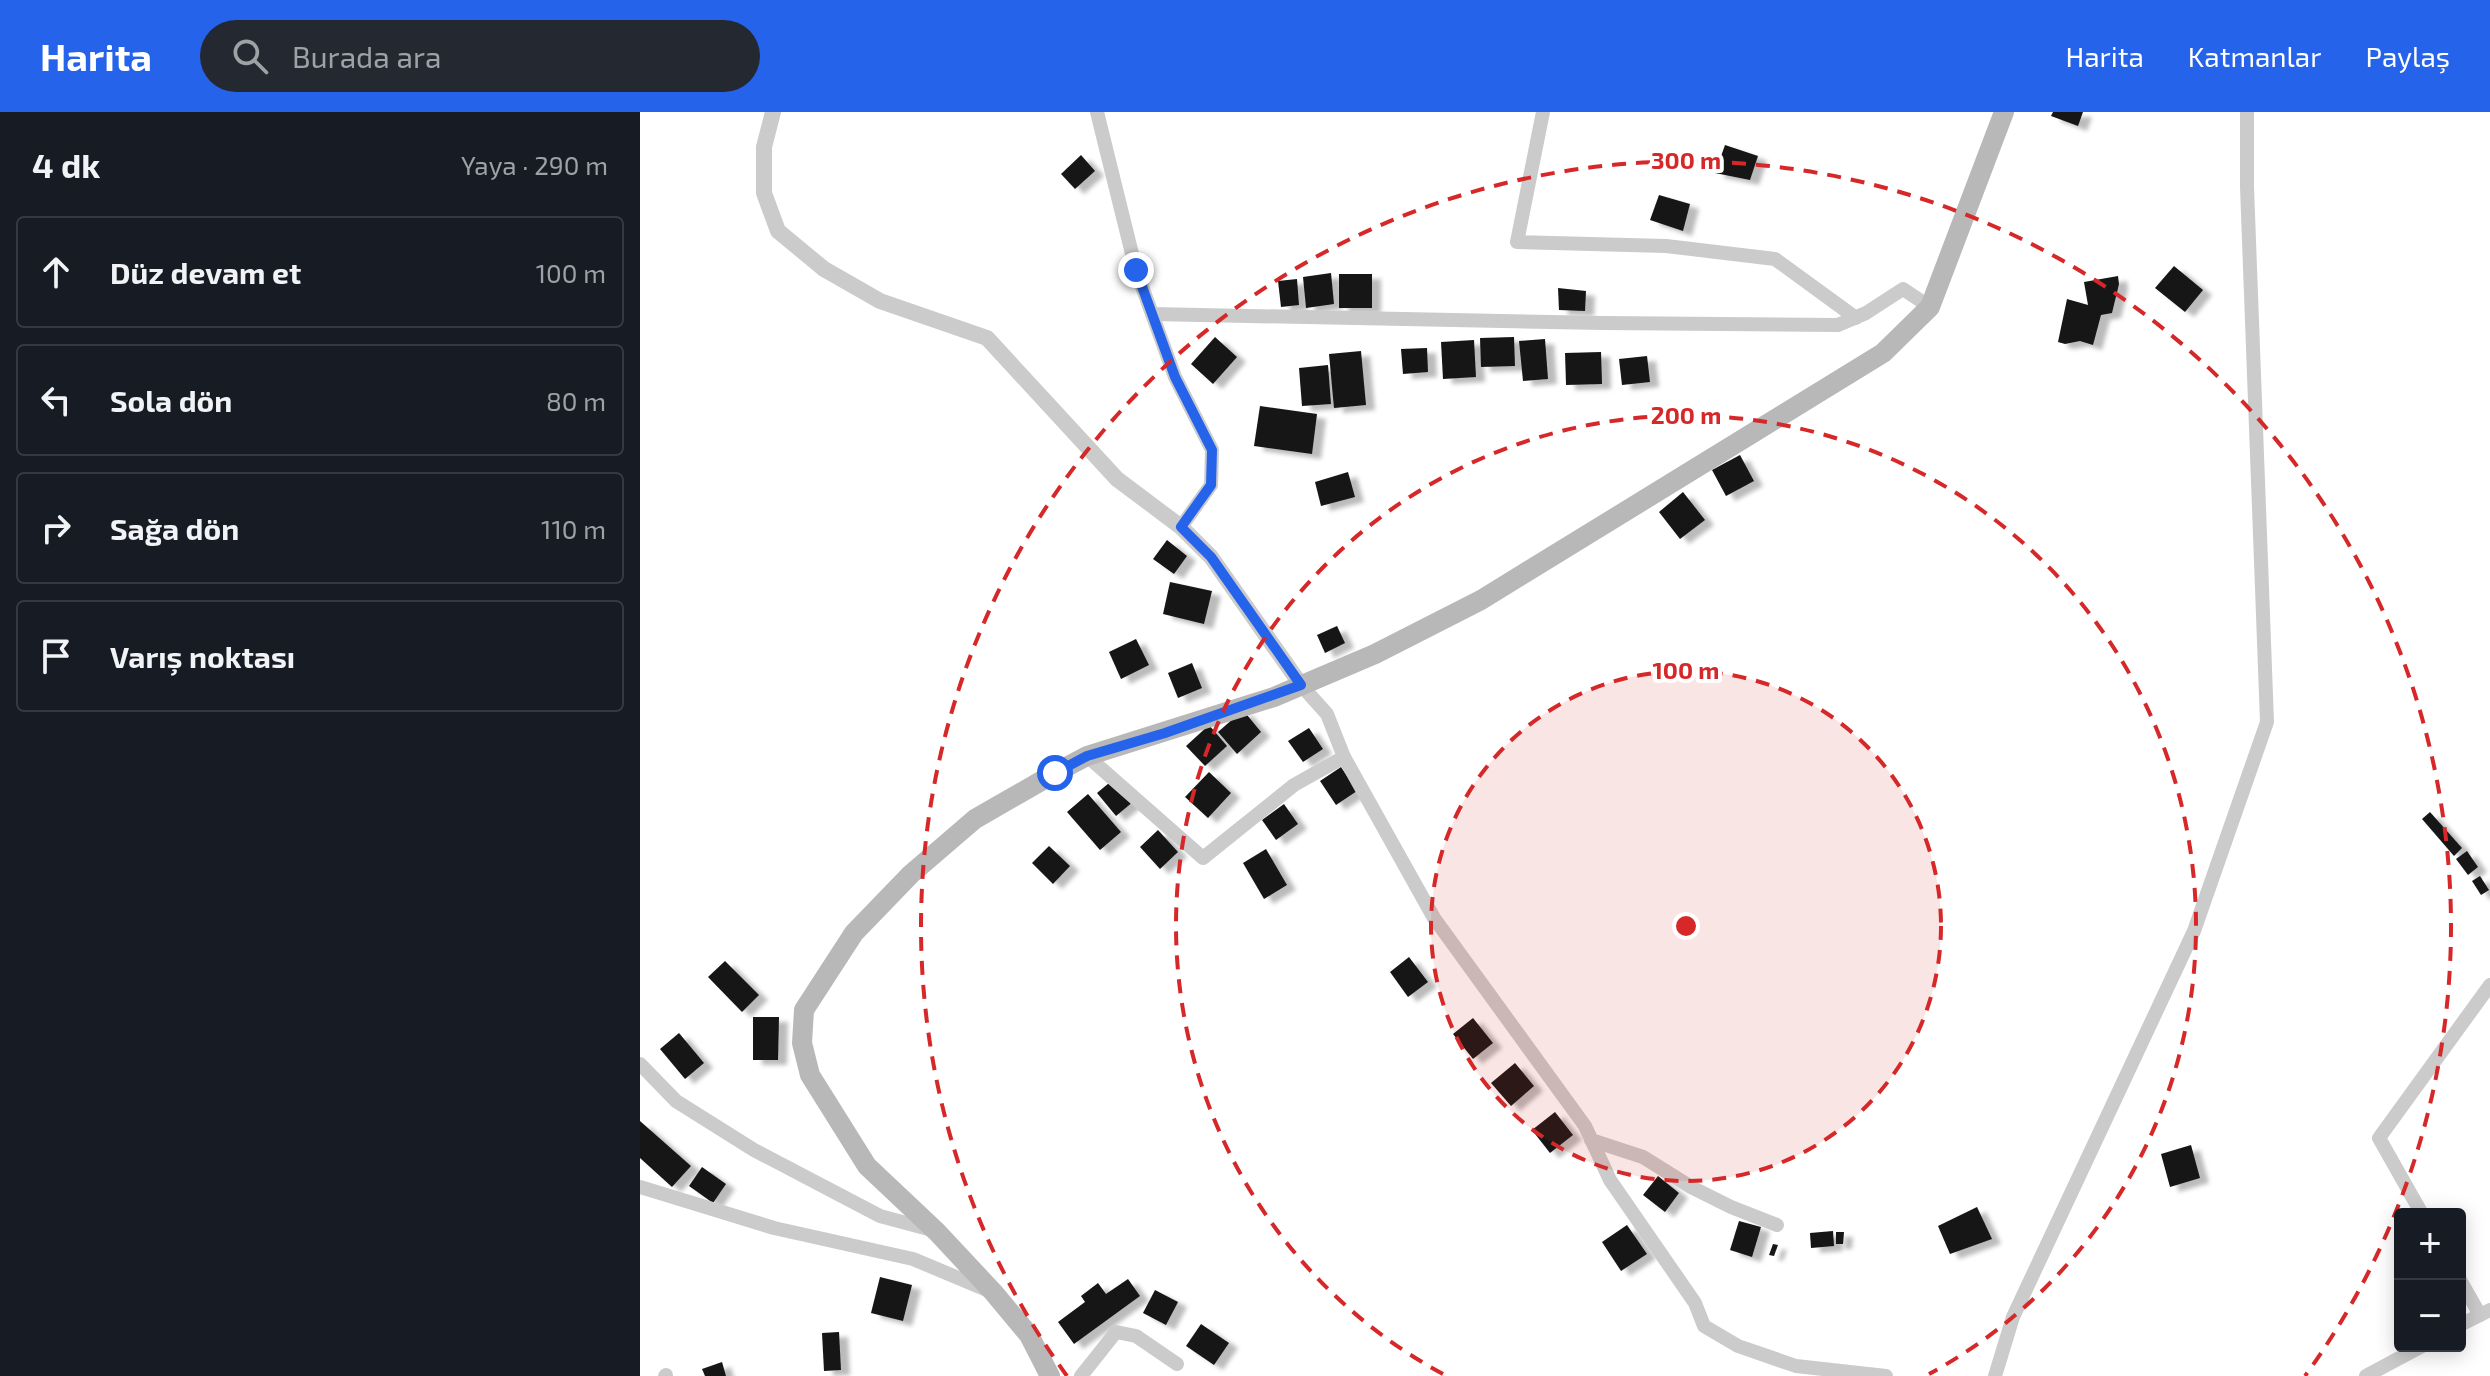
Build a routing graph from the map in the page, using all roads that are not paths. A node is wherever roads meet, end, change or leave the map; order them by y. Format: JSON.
{"nodes":[{"id":1,"x":773,"y":112,"type":"edge"},
{"id":2,"x":1097,"y":112,"type":"edge"},
{"id":3,"x":1543,"y":112,"type":"edge"},
{"id":4,"x":2004,"y":112,"type":"edge"},
{"id":5,"x":2247,"y":112,"type":"edge"},
{"id":6,"x":1930,"y":307,"type":"junction"},
{"id":7,"x":1152,"y":314,"type":"junction"},
{"id":8,"x":1856,"y":318,"type":"junction"},
{"id":9,"x":1181,"y":527,"type":"junction"},
{"id":10,"x":1301,"y":685,"type":"junction"},
{"id":11,"x":1087,"y":756,"type":"junction"},
{"id":12,"x":1344,"y":757,"type":"junction"},
{"id":13,"x":2490,"y":985,"type":"edge"},
{"id":14,"x":640,"y":1064,"type":"edge"},
{"id":15,"x":1591,"y":1140,"type":"junction"},
{"id":16,"x":640,"y":1187,"type":"edge"},
{"id":17,"x":2419,"y":1208,"type":"edge"},
{"id":18,"x":1777,"y":1225,"type":"dead end"},
{"id":19,"x":937,"y":1232,"type":"junction"},
{"id":20,"x":2466,"y":1288,"type":"edge"},
{"id":21,"x":994,"y":1293,"type":"junction"},
{"id":22,"x":2485,"y":1312,"type":"edge"},
{"id":23,"x":2466,"y":1322,"type":"edge"},
{"id":24,"x":2411,"y":1352,"type":"edge"},
{"id":25,"x":1177,"y":1364,"type":"dead end"},
{"id":26,"x":1050,"y":1376,"type":"edge"},
{"id":27,"x":1081,"y":1376,"type":"edge"},
{"id":28,"x":1886,"y":1376,"type":"edge"},
{"id":29,"x":1995,"y":1376,"type":"edge"},
{"id":30,"x":2366,"y":1376,"type":"edge"}],
"edges":[{"from":1,"to":9,"type":"street"},
{"from":2,"to":7,"type":"street"},
{"from":3,"to":8,"type":"street"},
{"from":4,"to":6,"type":"main road"},
{"from":5,"to":29,"type":"street"},
{"from":6,"to":8,"type":"street"},
{"from":6,"to":10,"type":"main road"},
{"from":7,"to":8,"type":"street"},
{"from":7,"to":9,"type":"street"},
{"from":9,"to":10,"type":"street"},
{"from":10,"to":11,"type":"main road"},
{"from":10,"to":12,"type":"street"},
{"from":11,"to":12,"type":"street"},
{"from":11,"to":19,"type":"main road"},
{"from":12,"to":15,"type":"street"},
{"from":13,"to":17,"type":"street"},
{"from":14,"to":19,"type":"street"},
{"from":15,"to":18,"type":"street"},
{"from":15,"to":28,"type":"street"},
{"from":16,"to":21,"type":"street"},
{"from":19,"to":21,"type":"main road"},
{"from":20,"to":22,"type":"street"},
{"from":21,"to":26,"type":"main road"},
{"from":22,"to":23,"type":"street"},
{"from":24,"to":30,"type":"street"},
{"from":25,"to":27,"type":"street"}]}
